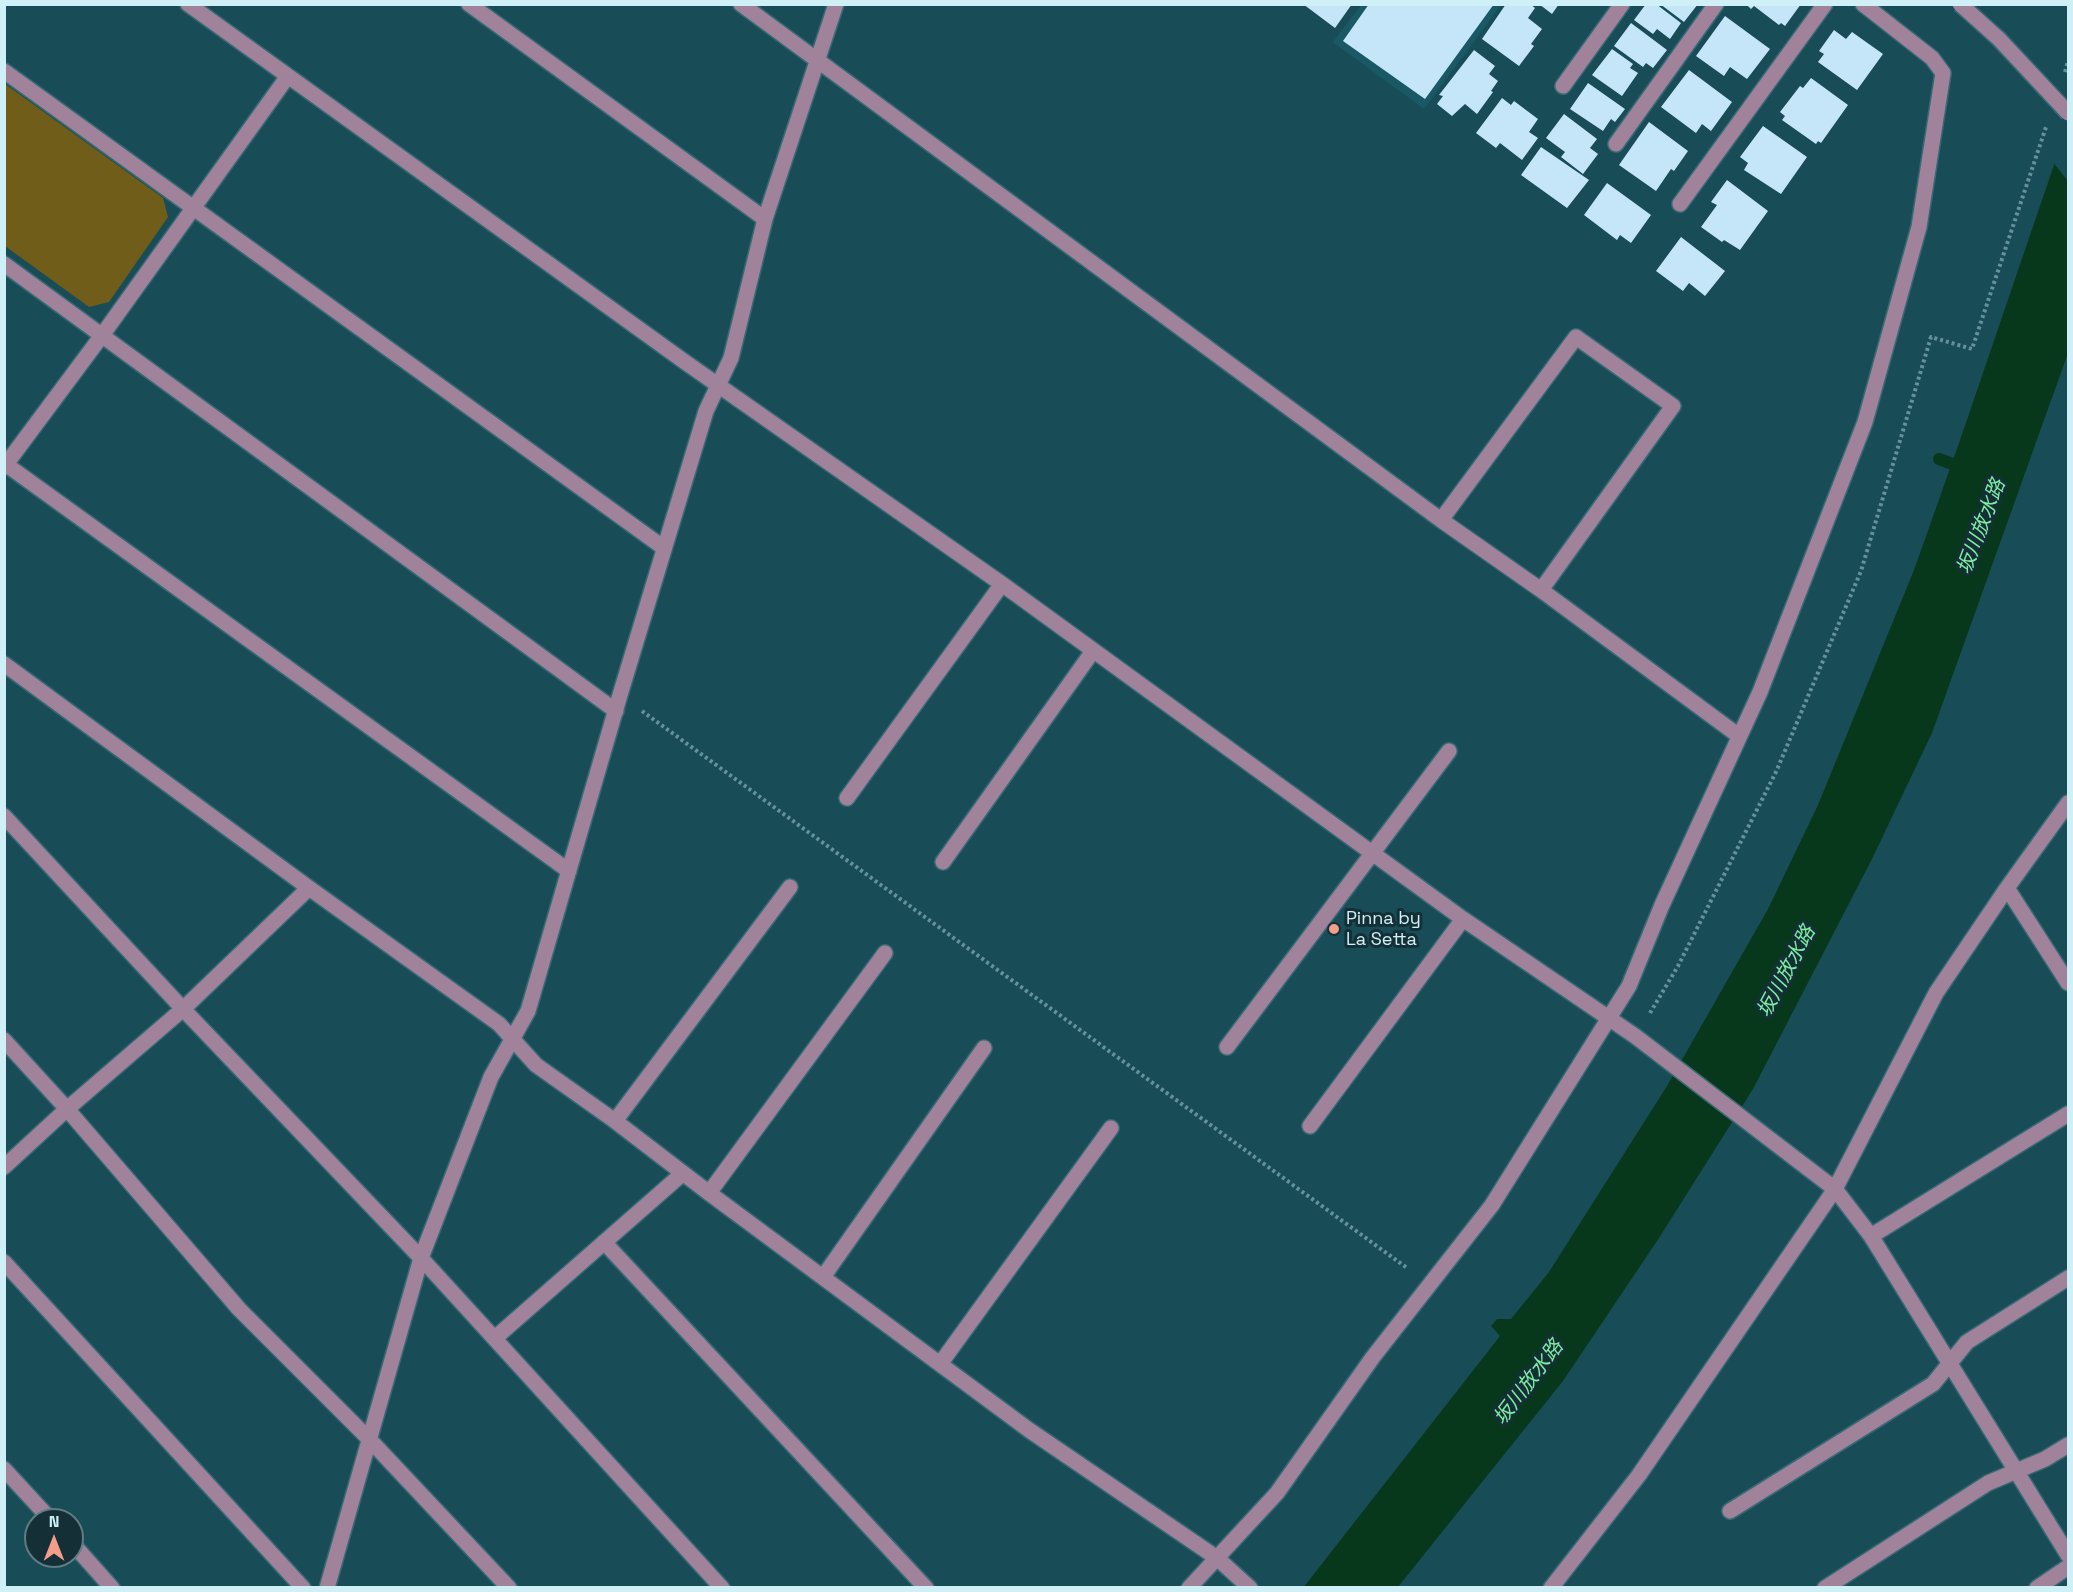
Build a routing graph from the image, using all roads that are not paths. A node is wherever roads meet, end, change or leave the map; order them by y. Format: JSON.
{"nodes":[{"id":1,"x":188,"y":4,"type":"edge"},
{"id":2,"x":469,"y":4,"type":"edge"},
{"id":3,"x":741,"y":4,"type":"edge"},
{"id":4,"x":836,"y":4,"type":"edge"},
{"id":5,"x":1622,"y":4,"type":"edge"},
{"id":6,"x":1716,"y":4,"type":"edge"},
{"id":7,"x":1825,"y":4,"type":"edge"},
{"id":8,"x":1863,"y":4,"type":"edge"},
{"id":9,"x":1960,"y":4,"type":"edge"},
{"id":10,"x":817,"y":59,"type":"junction"},
{"id":11,"x":4,"y":71,"type":"edge"},
{"id":12,"x":288,"y":76,"type":"junction"},
{"id":13,"x":1563,"y":86,"type":"dead end"},
{"id":14,"x":2068,"y":113,"type":"edge"},
{"id":15,"x":1616,"y":144,"type":"dead end"},
{"id":16,"x":1680,"y":204,"type":"dead end"},
{"id":17,"x":192,"y":208,"type":"junction"},
{"id":18,"x":765,"y":219,"type":"junction"},
{"id":19,"x":4,"y":264,"type":"edge"},
{"id":20,"x":104,"y":334,"type":"junction"},
{"id":21,"x":719,"y":386,"type":"junction"},
{"id":22,"x":5,"y":465,"type":"edge"},
{"id":23,"x":1442,"y":520,"type":"junction"},
{"id":24,"x":664,"y":548,"type":"junction"},
{"id":25,"x":1002,"y":584,"type":"junction"},
{"id":26,"x":1540,"y":590,"type":"junction"},
{"id":27,"x":1093,"y":651,"type":"junction"},
{"id":28,"x":4,"y":664,"type":"edge"},
{"id":29,"x":616,"y":711,"type":"junction"},
{"id":30,"x":1739,"y":736,"type":"junction"},
{"id":31,"x":1449,"y":751,"type":"dead end"},
{"id":32,"x":847,"y":798,"type":"dead end"},
{"id":33,"x":2068,"y":803,"type":"edge"},
{"id":34,"x":4,"y":816,"type":"edge"},
{"id":35,"x":1372,"y":853,"type":"junction"},
{"id":36,"x":943,"y":862,"type":"dead end"},
{"id":37,"x":569,"y":871,"type":"junction"},
{"id":38,"x":790,"y":887,"type":"dead end"},
{"id":39,"x":309,"y":888,"type":"junction"},
{"id":40,"x":2007,"y":888,"type":"junction"},
{"id":41,"x":1463,"y":919,"type":"junction"},
{"id":42,"x":885,"y":953,"type":"dead end"},
{"id":43,"x":2068,"y":983,"type":"edge"},
{"id":44,"x":183,"y":1009,"type":"junction"},
{"id":45,"x":1610,"y":1018,"type":"junction"},
{"id":46,"x":512,"y":1037,"type":"junction"},
{"id":47,"x":4,"y":1040,"type":"edge"},
{"id":48,"x":1227,"y":1047,"type":"dead end"},
{"id":49,"x":984,"y":1048,"type":"dead end"},
{"id":50,"x":67,"y":1109,"type":"junction"},
{"id":51,"x":2068,"y":1114,"type":"edge"},
{"id":52,"x":615,"y":1121,"type":"junction"},
{"id":53,"x":1310,"y":1126,"type":"dead end"},
{"id":54,"x":1112,"y":1128,"type":"dead end"},
{"id":55,"x":4,"y":1167,"type":"edge"},
{"id":56,"x":682,"y":1174,"type":"junction"},
{"id":57,"x":1835,"y":1189,"type":"junction"},
{"id":58,"x":709,"y":1193,"type":"junction"},
{"id":59,"x":1871,"y":1236,"type":"junction"},
{"id":60,"x":604,"y":1242,"type":"junction"},
{"id":61,"x":421,"y":1258,"type":"junction"},
{"id":62,"x":4,"y":1262,"type":"edge"},
{"id":63,"x":823,"y":1277,"type":"junction"},
{"id":64,"x":2068,"y":1278,"type":"edge"},
{"id":65,"x":495,"y":1338,"type":"junction"},
{"id":66,"x":940,"y":1364,"type":"junction"},
{"id":67,"x":1950,"y":1364,"type":"junction"},
{"id":68,"x":368,"y":1438,"type":"junction"},
{"id":69,"x":2068,"y":1445,"type":"edge"},
{"id":70,"x":4,"y":1469,"type":"edge"},
{"id":71,"x":2017,"y":1471,"type":"junction"},
{"id":72,"x":40,"y":1508,"type":"edge"},
{"id":73,"x":1730,"y":1511,"type":"dead end"},
{"id":74,"x":2068,"y":1555,"type":"edge"},
{"id":75,"x":84,"y":1556,"type":"edge"},
{"id":76,"x":1217,"y":1558,"type":"junction"},
{"id":77,"x":2068,"y":1568,"type":"edge"},
{"id":78,"x":112,"y":1587,"type":"edge"},
{"id":79,"x":303,"y":1587,"type":"edge"},
{"id":80,"x":327,"y":1587,"type":"edge"},
{"id":81,"x":509,"y":1587,"type":"edge"},
{"id":82,"x":722,"y":1587,"type":"edge"},
{"id":83,"x":926,"y":1587,"type":"edge"},
{"id":84,"x":1190,"y":1587,"type":"edge"},
{"id":85,"x":1250,"y":1587,"type":"edge"},
{"id":86,"x":1551,"y":1587,"type":"edge"},
{"id":87,"x":1825,"y":1587,"type":"edge"},
{"id":88,"x":2037,"y":1587,"type":"edge"}],
"edges":[{"from":1,"to":12,"type":"street"},
{"from":2,"to":18,"type":"street"},
{"from":3,"to":10,"type":"street"},
{"from":4,"to":10,"type":"street"},
{"from":5,"to":13,"type":"street"},
{"from":6,"to":15,"type":"street"},
{"from":7,"to":16,"type":"street"},
{"from":8,"to":30,"type":"street"},
{"from":9,"to":14,"type":"street","bridge":true},
{"from":10,"to":18,"type":"street"},
{"from":10,"to":23,"type":"street"},
{"from":11,"to":17,"type":"street"},
{"from":12,"to":17,"type":"street"},
{"from":12,"to":21,"type":"street"},
{"from":17,"to":20,"type":"street"},
{"from":17,"to":24,"type":"street"},
{"from":18,"to":21,"type":"street"},
{"from":19,"to":20,"type":"street"},
{"from":20,"to":22,"type":"street"},
{"from":20,"to":29,"type":"street"},
{"from":21,"to":24,"type":"street"},
{"from":21,"to":25,"type":"street"},
{"from":22,"to":37,"type":"street"},
{"from":23,"to":26,"type":"street"},
{"from":23,"to":26,"type":"street"},
{"from":24,"to":29,"type":"street"},
{"from":25,"to":27,"type":"street"},
{"from":25,"to":32,"type":"street"},
{"from":26,"to":30,"type":"street"},
{"from":27,"to":35,"type":"street"},
{"from":27,"to":36,"type":"street"},
{"from":28,"to":39,"type":"street"},
{"from":29,"to":37,"type":"street"},
{"from":30,"to":45,"type":"street"},
{"from":31,"to":35,"type":"street"},
{"from":33,"to":40,"type":"street"},
{"from":34,"to":44,"type":"street"},
{"from":35,"to":41,"type":"street"},
{"from":35,"to":48,"type":"street"},
{"from":37,"to":46,"type":"street"},
{"from":38,"to":52,"type":"street"},
{"from":39,"to":44,"type":"street"},
{"from":39,"to":46,"type":"street"},
{"from":40,"to":43,"type":"street"},
{"from":40,"to":57,"type":"street"},
{"from":41,"to":45,"type":"street"},
{"from":41,"to":53,"type":"street"},
{"from":42,"to":58,"type":"street"},
{"from":44,"to":50,"type":"street"},
{"from":44,"to":61,"type":"street"},
{"from":45,"to":57,"type":"street"},
{"from":45,"to":76,"type":"street"},
{"from":46,"to":52,"type":"street"},
{"from":46,"to":61,"type":"street"},
{"from":47,"to":50,"type":"street"},
{"from":49,"to":63,"type":"street"},
{"from":50,"to":55,"type":"street"},
{"from":50,"to":68,"type":"street"},
{"from":51,"to":59,"type":"street"},
{"from":52,"to":56,"type":"street"},
{"from":54,"to":66,"type":"street"},
{"from":56,"to":58,"type":"street"},
{"from":56,"to":60,"type":"street"},
{"from":57,"to":59,"type":"street"},
{"from":57,"to":86,"type":"street"},
{"from":58,"to":63,"type":"street"},
{"from":59,"to":67,"type":"street"},
{"from":60,"to":65,"type":"street"},
{"from":60,"to":83,"type":"street"},
{"from":61,"to":65,"type":"street"},
{"from":61,"to":68,"type":"street"},
{"from":62,"to":79,"type":"street"},
{"from":63,"to":66,"type":"street"},
{"from":64,"to":67,"type":"street"},
{"from":65,"to":82,"type":"street"},
{"from":66,"to":76,"type":"street"},
{"from":67,"to":71,"type":"street"},
{"from":67,"to":73,"type":"street"},
{"from":68,"to":80,"type":"street"},
{"from":68,"to":81,"type":"street"},
{"from":69,"to":71,"type":"street"},
{"from":70,"to":72,"type":"street"},
{"from":71,"to":74,"type":"street"},
{"from":71,"to":87,"type":"street"},
{"from":75,"to":78,"type":"street"},
{"from":76,"to":84,"type":"street"},
{"from":76,"to":85,"type":"street"},
{"from":77,"to":88,"type":"street"}]}
